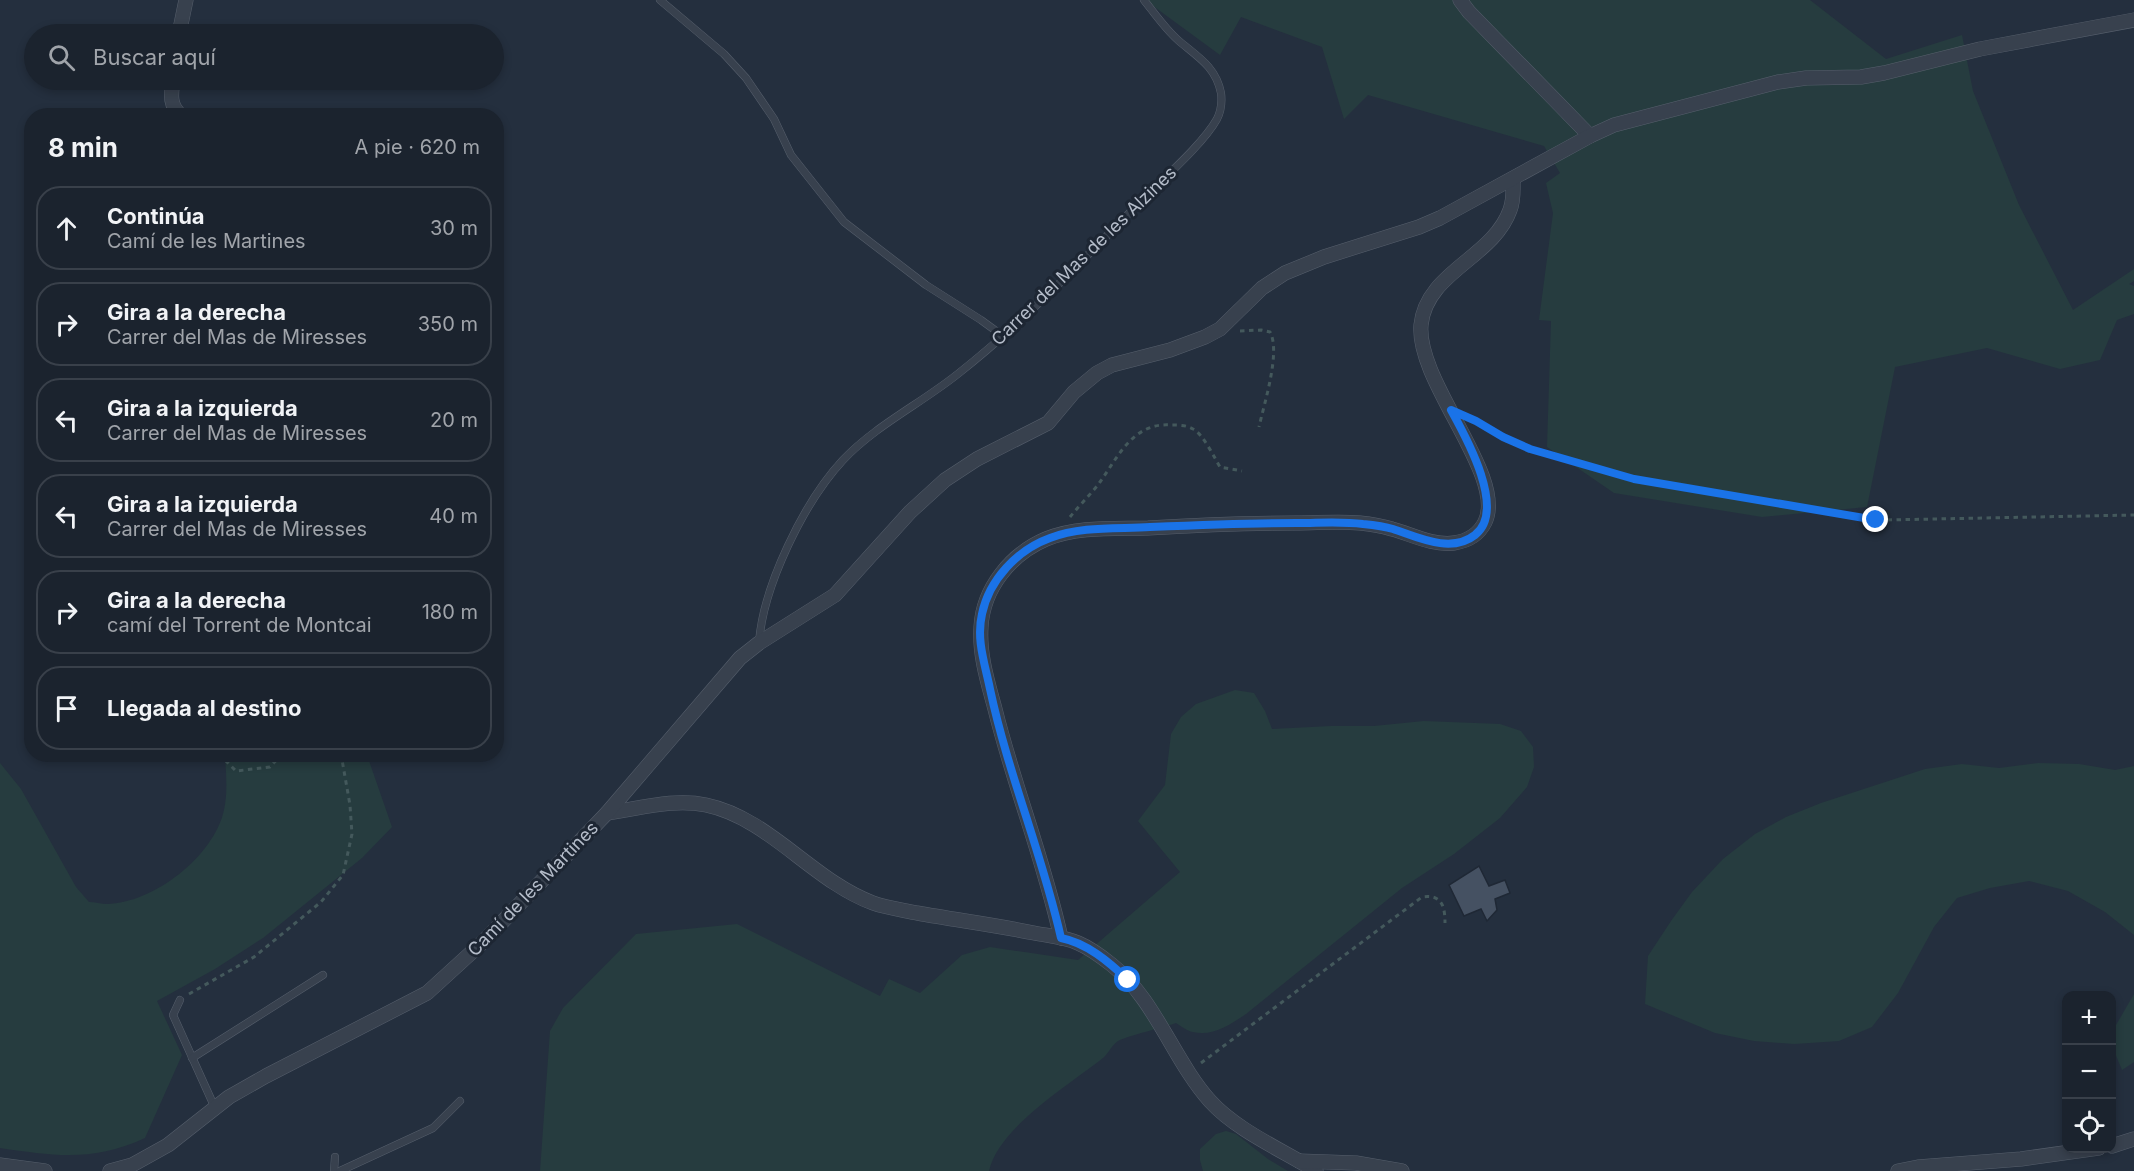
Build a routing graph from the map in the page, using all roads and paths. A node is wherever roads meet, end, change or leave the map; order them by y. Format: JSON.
{"nodes":[{"id":1,"x":186,"y":0,"type":"edge"},
{"id":2,"x":660,"y":0,"type":"edge"},
{"id":3,"x":1144,"y":0,"type":"edge"},
{"id":4,"x":1460,"y":0,"type":"edge"},
{"id":5,"x":2134,"y":20,"type":"edge"},
{"id":6,"x":181,"y":24,"type":"edge"},
{"id":7,"x":171,"y":90,"type":"edge"},
{"id":8,"x":173,"y":108,"type":"edge"},
{"id":9,"x":1590,"y":136,"type":"junction"},
{"id":10,"x":1513,"y":179,"type":"junction"},
{"id":11,"x":1212,"y":334,"type":"junction"},
{"id":12,"x":1004,"y":336,"type":"junction"},
{"id":13,"x":1451,"y":410,"type":"junction"},
{"id":14,"x":1259,"y":427,"type":"dead end"},
{"id":15,"x":1242,"y":471,"type":"dead end"},
{"id":16,"x":2134,"y":515,"type":"edge"},
{"id":17,"x":1055,"y":536,"type":"junction"},
{"id":18,"x":759,"y":643,"type":"junction"},
{"id":19,"x":227,"y":762,"type":"edge"},
{"id":20,"x":275,"y":762,"type":"edge"},
{"id":21,"x":342,"y":762,"type":"edge"},
{"id":22,"x":607,"y":813,"type":"junction"},
{"id":23,"x":1445,"y":923,"type":"dead end"},
{"id":24,"x":1061,"y":938,"type":"junction"},
{"id":25,"x":323,"y":975,"type":"dead end"},
{"id":26,"x":180,"y":1000,"type":"joint"},
{"id":27,"x":192,"y":1058,"type":"junction"},
{"id":28,"x":1189,"y":1071,"type":"junction"},
{"id":29,"x":460,"y":1101,"type":"dead end"},
{"id":30,"x":215,"y":1108,"type":"junction"},
{"id":31,"x":2134,"y":1139,"type":"edge"},
{"id":32,"x":2116,"y":1145,"type":"edge"},
{"id":33,"x":2068,"y":1153,"type":"edge"},
{"id":34,"x":335,"y":1157,"type":"dead end"},
{"id":35,"x":1299,"y":1161,"type":"junction"},
{"id":36,"x":0,"y":1165,"type":"edge"},
{"id":37,"x":135,"y":1168,"type":"edge"},
{"id":38,"x":45,"y":1171,"type":"edge"},
{"id":39,"x":110,"y":1171,"type":"edge"},
{"id":40,"x":334,"y":1171,"type":"edge"},
{"id":41,"x":340,"y":1171,"type":"edge"},
{"id":42,"x":1316,"y":1171,"type":"edge"},
{"id":43,"x":1402,"y":1171,"type":"edge"},
{"id":44,"x":1898,"y":1171,"type":"edge"}],
"edges":[{"from":1,"to":6,"type":"street"},
{"from":2,"to":12,"type":"lane"},
{"from":3,"to":12,"type":"lane","name":"Carrer del Mas de les Alzines"},
{"from":4,"to":9,"type":"street"},
{"from":5,"to":9,"type":"street"},
{"from":7,"to":8,"type":"street"},
{"from":9,"to":10,"type":"street"},
{"from":10,"to":11,"type":"street"},
{"from":10,"to":13,"type":"street"},
{"from":11,"to":14,"type":"path"},
{"from":11,"to":18,"type":"street"},
{"from":12,"to":18,"type":"lane","name":"Carrer del Mas de les Alzines"},
{"from":13,"to":16,"type":"path"},
{"from":13,"to":17,"type":"street"},
{"from":15,"to":17,"type":"path"},
{"from":17,"to":24,"type":"street"},
{"from":18,"to":22,"type":"street"},
{"from":19,"to":20,"type":"path"},
{"from":21,"to":26,"type":"path"},
{"from":22,"to":24,"type":"street","name":"Camí de les Martines"},
{"from":22,"to":30,"type":"street","name":"Camí de les Martines"},
{"from":23,"to":28,"type":"path"},
{"from":24,"to":28,"type":"street","name":"Camí de les Martines"},
{"from":25,"to":27,"type":"lane"},
{"from":26,"to":27,"type":"lane"},
{"from":27,"to":30,"type":"lane"},
{"from":28,"to":35,"type":"street","name":"Camí de les Martines"},
{"from":29,"to":41,"type":"lane"},
{"from":30,"to":37,"type":"street","name":"Camí de les Martines"},
{"from":31,"to":32,"type":"street"},
{"from":33,"to":44,"type":"street"},
{"from":34,"to":40,"type":"lane"},
{"from":35,"to":42,"type":"street","name":"Camí de les Martines"},
{"from":35,"to":43,"type":"street"},
{"from":36,"to":38,"type":"street"},
{"from":37,"to":39,"type":"street","name":"Camí de les Martines"}]}
